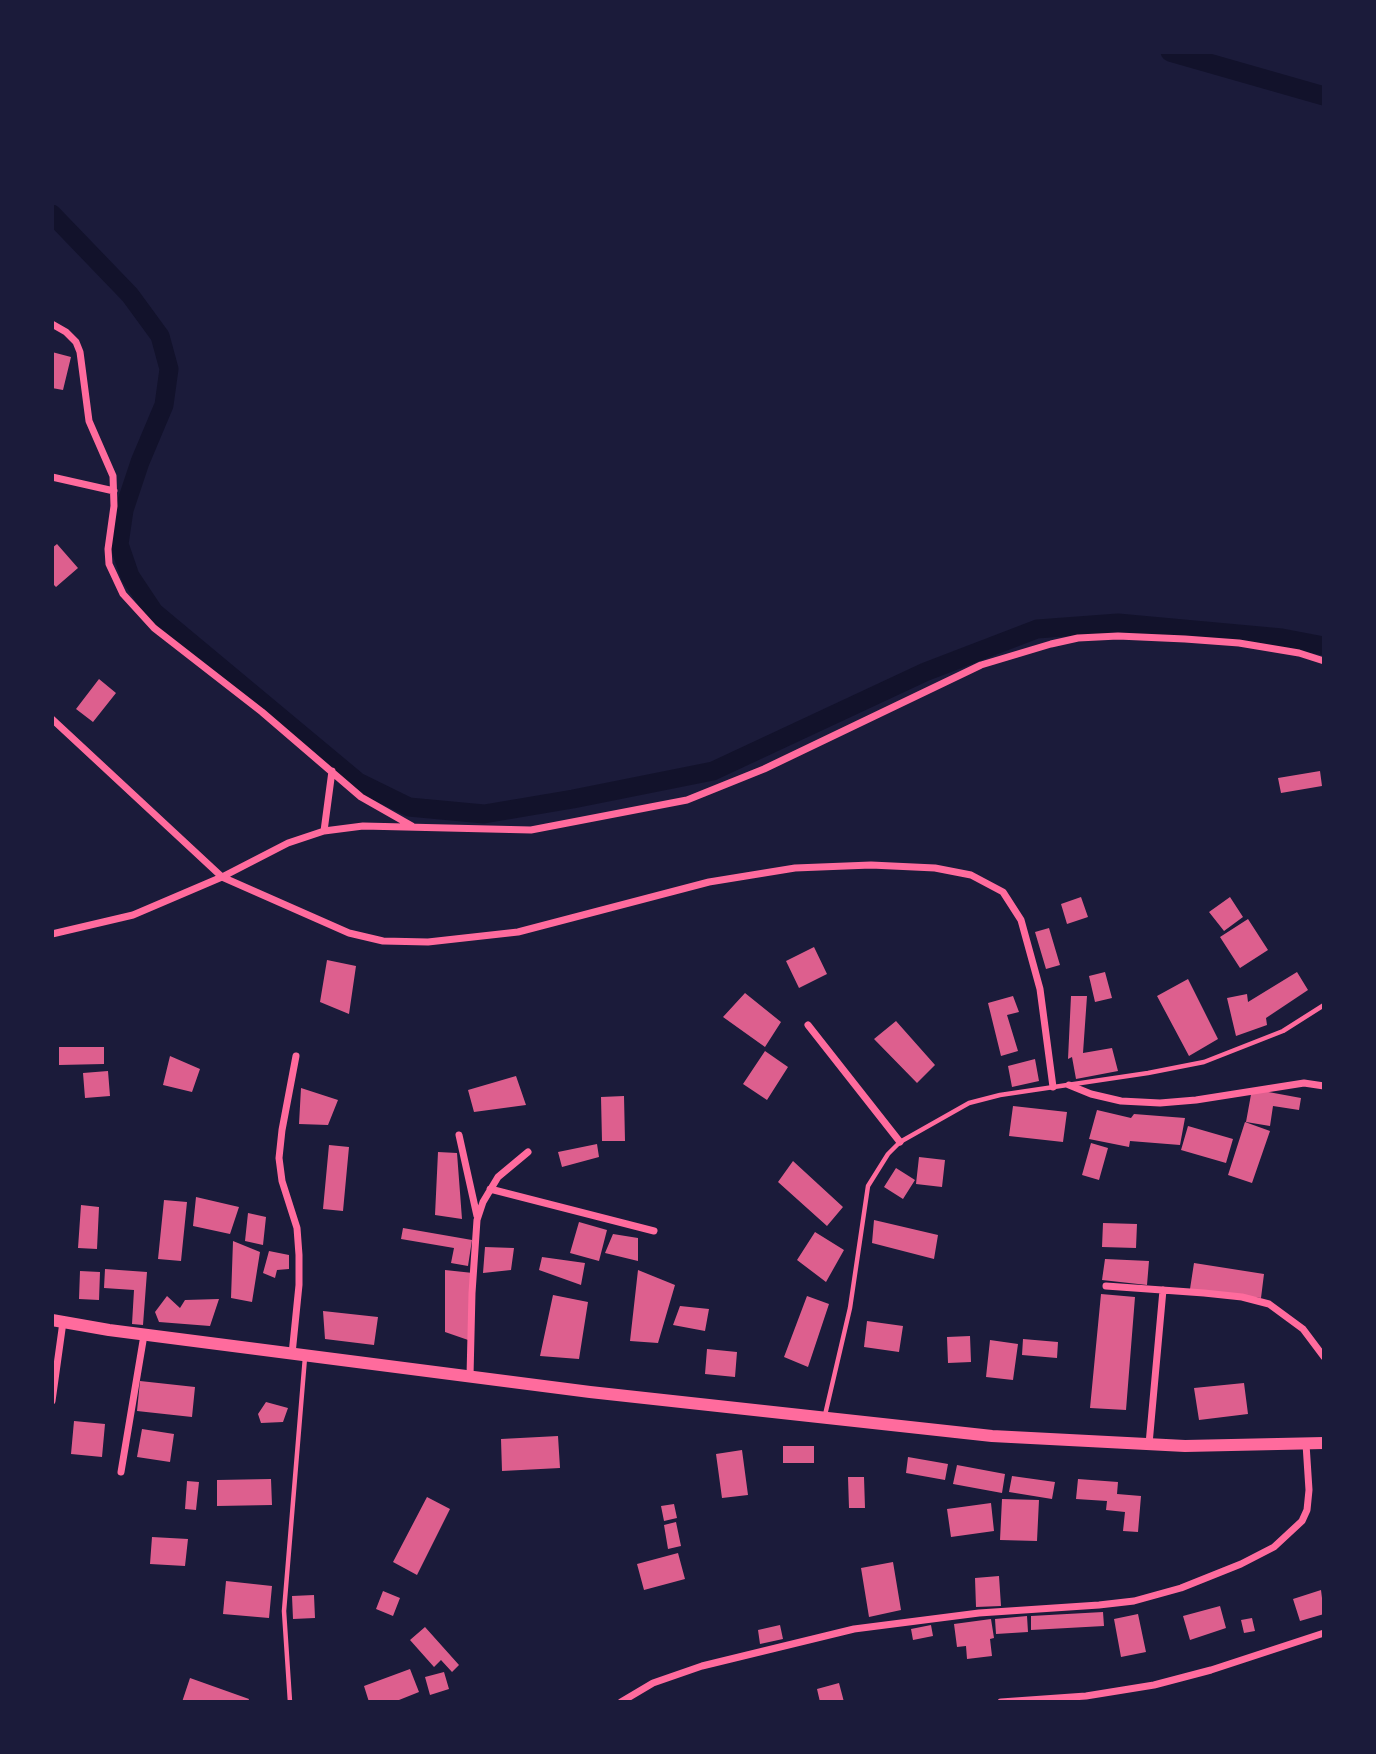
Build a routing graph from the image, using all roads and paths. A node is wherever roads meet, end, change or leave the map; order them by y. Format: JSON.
{"nodes":[{"id":1,"x":52,"y":324,"type":"edge"},
{"id":2,"x":52,"y":477,"type":"edge"},
{"id":3,"x":114,"y":491,"type":"junction"},
{"id":4,"x":1324,"y":661,"type":"edge"},
{"id":5,"x":52,"y":719,"type":"edge"},
{"id":6,"x":332,"y":772,"type":"junction"},
{"id":7,"x":415,"y":828,"type":"junction"},
{"id":8,"x":324,"y":831,"type":"junction"},
{"id":9,"x":222,"y":877,"type":"junction"},
{"id":10,"x":52,"y":934,"type":"edge"},
{"id":11,"x":1324,"y":1005,"type":"edge"},
{"id":12,"x":808,"y":1025,"type":"dead end"},
{"id":13,"x":296,"y":1056,"type":"dead end"},
{"id":14,"x":1069,"y":1085,"type":"junction"},
{"id":15,"x":1324,"y":1086,"type":"edge"},
{"id":16,"x":1053,"y":1087,"type":"junction"},
{"id":17,"x":459,"y":1135,"type":"dead end"},
{"id":18,"x":900,"y":1142,"type":"junction"},
{"id":19,"x":528,"y":1152,"type":"dead end"},
{"id":20,"x":490,"y":1189,"type":"junction"},
{"id":21,"x":477,"y":1220,"type":"junction"},
{"id":22,"x":654,"y":1231,"type":"dead end"},
{"id":23,"x":1106,"y":1286,"type":"dead end"},
{"id":24,"x":1163,"y":1290,"type":"junction"},
{"id":25,"x":58,"y":1321,"type":"edge"},
{"id":26,"x":144,"y":1335,"type":"junction"},
{"id":27,"x":299,"y":1355,"type":"junction"},
{"id":28,"x":1324,"y":1357,"type":"edge"},
{"id":29,"x":470,"y":1377,"type":"junction"},
{"id":30,"x":52,"y":1401,"type":"edge"},
{"id":31,"x":824,"y":1419,"type":"junction"},
{"id":32,"x":1324,"y":1443,"type":"edge"},
{"id":33,"x":1149,"y":1444,"type":"junction"},
{"id":34,"x":1306,"y":1444,"type":"junction"},
{"id":35,"x":121,"y":1472,"type":"dead end"},
{"id":36,"x":1324,"y":1633,"type":"edge"},
{"id":37,"x":290,"y":1702,"type":"edge"},
{"id":38,"x":621,"y":1702,"type":"edge"},
{"id":39,"x":1001,"y":1702,"type":"edge"}],
"edges":[{"from":1,"to":3,"type":"street"},
{"from":2,"to":3,"type":"street"},
{"from":3,"to":6,"type":"street"},
{"from":4,"to":7,"type":"street"},
{"from":5,"to":9,"type":"street"},
{"from":6,"to":7,"type":"street"},
{"from":6,"to":8,"type":"street"},
{"from":7,"to":8,"type":"street"},
{"from":8,"to":9,"type":"street"},
{"from":9,"to":10,"type":"street"},
{"from":9,"to":16,"type":"street"},
{"from":11,"to":14,"type":"lane"},
{"from":12,"to":18,"type":"street"},
{"from":13,"to":27,"type":"street"},
{"from":14,"to":15,"type":"street"},
{"from":14,"to":16,"type":"lane"},
{"from":16,"to":18,"type":"lane"},
{"from":17,"to":21,"type":"street"},
{"from":18,"to":31,"type":"lane"},
{"from":19,"to":20,"type":"street"},
{"from":20,"to":21,"type":"street"},
{"from":20,"to":22,"type":"street"},
{"from":21,"to":29,"type":"street"},
{"from":23,"to":24,"type":"street"},
{"from":24,"to":28,"type":"street"},
{"from":24,"to":33,"type":"street"},
{"from":25,"to":26,"type":"street"},
{"from":25,"to":30,"type":"street"},
{"from":26,"to":27,"type":"street"},
{"from":26,"to":35,"type":"street"},
{"from":27,"to":29,"type":"street"},
{"from":27,"to":37,"type":"lane"},
{"from":29,"to":31,"type":"street"},
{"from":31,"to":33,"type":"street"},
{"from":32,"to":34,"type":"street"},
{"from":33,"to":34,"type":"street"},
{"from":34,"to":38,"type":"street"},
{"from":36,"to":39,"type":"street"}]}
